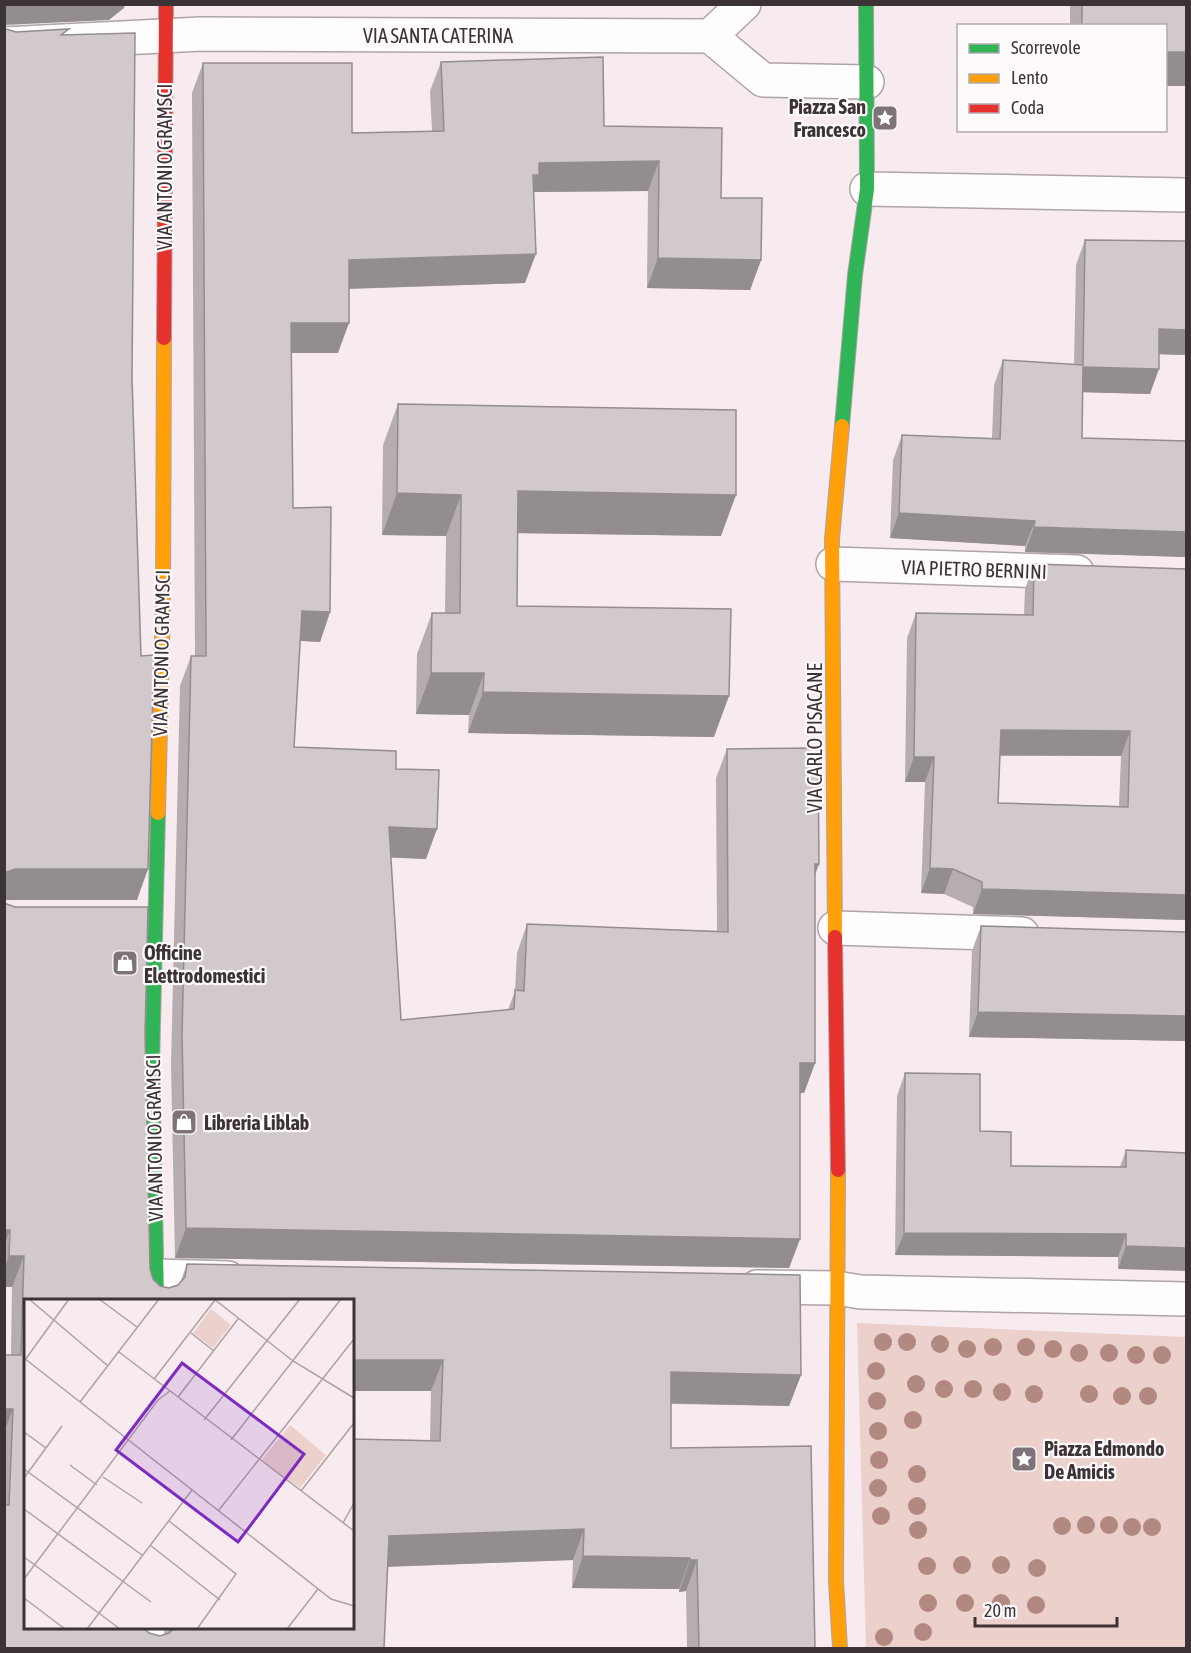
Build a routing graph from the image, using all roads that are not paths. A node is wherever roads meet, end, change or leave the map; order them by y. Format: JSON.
{"nodes":[{"id":1,"x":744,"y":4,"type":"edge"},
{"id":2,"x":866,"y":4,"type":"edge"},
{"id":3,"x":166,"y":20,"type":"edge"},
{"id":4,"x":710,"y":36,"type":"junction"},
{"id":5,"x":4,"y":44,"type":"edge"},
{"id":6,"x":867,"y":82,"type":"junction"},
{"id":7,"x":867,"y":189,"type":"junction"},
{"id":8,"x":1186,"y":195,"type":"edge"},
{"id":9,"x":833,"y":564,"type":"junction"},
{"id":10,"x":1106,"y":573,"type":"edge"},
{"id":11,"x":835,"y":928,"type":"junction"},
{"id":12,"x":1047,"y":935,"type":"edge"},
{"id":13,"x":256,"y":1278,"type":"edge"},
{"id":14,"x":732,"y":1286,"type":"edge"},
{"id":15,"x":157,"y":1288,"type":"edge"},
{"id":16,"x":836,"y":1288,"type":"junction"},
{"id":17,"x":1186,"y":1299,"type":"edge"},
{"id":18,"x":148,"y":1629,"type":"edge"},
{"id":19,"x":148,"y":1648,"type":"edge"},
{"id":20,"x":840,"y":1648,"type":"edge"}],
"edges":[{"from":1,"to":4,"type":"street"},
{"from":2,"to":6,"type":"street"},
{"from":3,"to":4,"type":"street","name":"VIA SANTA CATERINA"},
{"from":3,"to":5,"type":"street","name":"VIA SANTA CATERINA"},
{"from":3,"to":15,"type":"street","name":"VIA ANTONIO GRAMSCI"},
{"from":4,"to":6,"type":"street"},
{"from":6,"to":7,"type":"street"},
{"from":7,"to":8,"type":"street"},
{"from":7,"to":9,"type":"street","name":"VIA CARLO PISACANE"},
{"from":9,"to":10,"type":"street","name":"VIA PIETRO BERNINI"},
{"from":9,"to":11,"type":"street","name":"VIA CARLO PISACANE"},
{"from":11,"to":12,"type":"street"},
{"from":11,"to":16,"type":"street","name":"VIA CARLO PISACANE"},
{"from":13,"to":15,"type":"street"},
{"from":14,"to":16,"type":"street"},
{"from":16,"to":17,"type":"street"},
{"from":16,"to":20,"type":"street"},
{"from":18,"to":19,"type":"street"}]}
